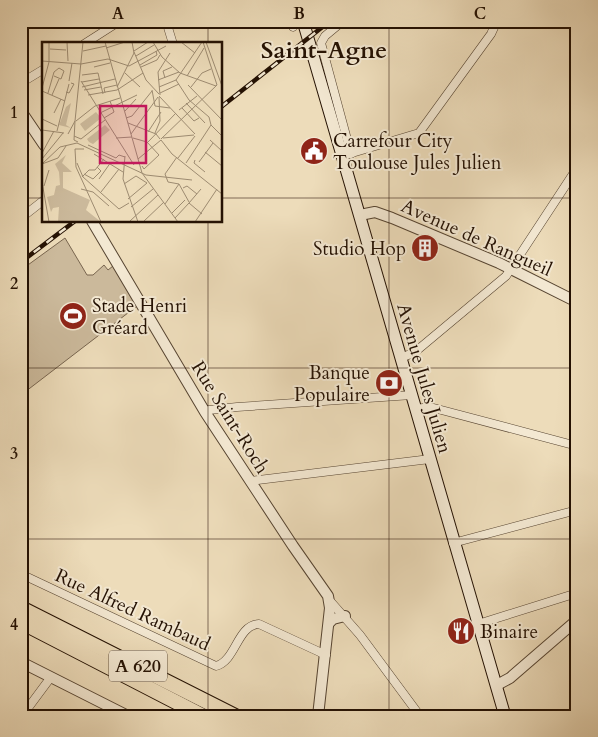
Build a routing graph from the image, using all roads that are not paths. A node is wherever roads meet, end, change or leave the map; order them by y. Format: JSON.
{"nodes":[{"id":1,"x":120,"y":21,"type":"edge"},
{"id":2,"x":166,"y":21,"type":"edge"},
{"id":3,"x":304,"y":21,"type":"edge"},
{"id":4,"x":342,"y":21,"type":"edge"},
{"id":5,"x":497,"y":21,"type":"edge"},
{"id":6,"x":87,"y":42,"type":"edge"},
{"id":7,"x":172,"y":42,"type":"edge"},
{"id":8,"x":42,"y":70,"type":"edge"},
{"id":9,"x":21,"y":83,"type":"edge"},
{"id":10,"x":21,"y":111,"type":"edge"},
{"id":11,"x":42,"y":142,"type":"edge"},
{"id":12,"x":347,"y":155,"type":"junction"},
{"id":13,"x":577,"y":168,"type":"edge"},
{"id":14,"x":42,"y":202,"type":"edge"},
{"id":15,"x":360,"y":215,"type":"junction"},
{"id":16,"x":21,"y":218,"type":"edge"},
{"id":17,"x":93,"y":222,"type":"edge"},
{"id":18,"x":512,"y":269,"type":"junction"},
{"id":19,"x":577,"y":302,"type":"edge"},
{"id":20,"x":401,"y":358,"type":"junction"},
{"id":21,"x":412,"y":394,"type":"junction"},
{"id":22,"x":416,"y":409,"type":"junction"},
{"id":23,"x":206,"y":412,"type":"junction"},
{"id":24,"x":577,"y":446,"type":"edge"},
{"id":25,"x":430,"y":459,"type":"junction"},
{"id":26,"x":250,"y":481,"type":"junction"},
{"id":27,"x":577,"y":510,"type":"edge"},
{"id":28,"x":454,"y":543,"type":"junction"},
{"id":29,"x":21,"y":574,"type":"edge"},
{"id":30,"x":577,"y":593,"type":"edge"},
{"id":31,"x":331,"y":602,"type":"junction"},
{"id":32,"x":21,"y":608,"type":"edge"},
{"id":33,"x":345,"y":616,"type":"junction"},
{"id":34,"x":577,"y":620,"type":"edge"},
{"id":35,"x":21,"y":622,"type":"edge"},
{"id":36,"x":329,"y":623,"type":"junction"},
{"id":37,"x":478,"y":624,"type":"junction"},
{"id":38,"x":326,"y":655,"type":"junction"},
{"id":39,"x":21,"y":662,"type":"edge"},
{"id":40,"x":51,"y":677,"type":"junction"},
{"id":41,"x":496,"y":684,"type":"junction"},
{"id":42,"x":22,"y":716,"type":"edge"},
{"id":43,"x":128,"y":716,"type":"edge"},
{"id":44,"x":203,"y":716,"type":"edge"},
{"id":45,"x":235,"y":716,"type":"edge"},
{"id":46,"x":318,"y":716,"type":"edge"},
{"id":47,"x":420,"y":716,"type":"edge"},
{"id":48,"x":505,"y":716,"type":"edge"}],
"edges":[{"from":1,"to":6,"type":"street"},
{"from":2,"to":7,"type":"street"},
{"from":3,"to":12,"type":"main road","name":"Avenue Jules Julien"},
{"from":4,"to":12,"type":"street","name":"Avenue Jules Julien"},
{"from":5,"to":12,"type":"street"},
{"from":8,"to":9,"type":"street"},
{"from":10,"to":11,"type":"street"},
{"from":12,"to":15,"type":"main road","name":"Avenue Jules Julien"},
{"from":13,"to":18,"type":"street"},
{"from":14,"to":16,"type":"street"},
{"from":15,"to":18,"type":"street","name":"Avenue de Rangueil"},
{"from":15,"to":20,"type":"main road","name":"Avenue Jules Julien"},
{"from":17,"to":23,"type":"street","name":"Rue Saint-Roch"},
{"from":18,"to":19,"type":"street","name":"Avenue de Rangueil"},
{"from":18,"to":20,"type":"street"},
{"from":20,"to":21,"type":"main road","name":"Avenue Jules Julien"},
{"from":21,"to":22,"type":"main road","name":"Avenue Jules Julien"},
{"from":21,"to":23,"type":"street"},
{"from":22,"to":24,"type":"street"},
{"from":22,"to":25,"type":"main road","name":"Avenue Jules Julien"},
{"from":23,"to":26,"type":"street","name":"Rue Saint-Roch"},
{"from":25,"to":26,"type":"street"},
{"from":25,"to":28,"type":"main road","name":"Avenue Jules Julien"},
{"from":26,"to":31,"type":"street","name":"Rue Saint-Roch"},
{"from":27,"to":28,"type":"street"},
{"from":28,"to":37,"type":"main road","name":"Avenue Jules Julien"},
{"from":29,"to":38,"type":"street","name":"Rue Alfred Rambaud"},
{"from":30,"to":37,"type":"street"},
{"from":31,"to":33,"type":"street"},
{"from":31,"to":36,"type":"street"},
{"from":32,"to":45,"type":"highway","number":"A 620"},
{"from":33,"to":36,"type":"street"},
{"from":33,"to":47,"type":"street"},
{"from":34,"to":41,"type":"street"},
{"from":35,"to":44,"type":"highway","number":"A 620"},
{"from":36,"to":38,"type":"street"},
{"from":37,"to":41,"type":"main road","name":"Avenue Jules Julien"},
{"from":38,"to":46,"type":"street"},
{"from":39,"to":40,"type":"street"},
{"from":40,"to":42,"type":"street"},
{"from":40,"to":43,"type":"street"},
{"from":41,"to":48,"type":"main road","name":"Avenue Jules Julien"}]}
